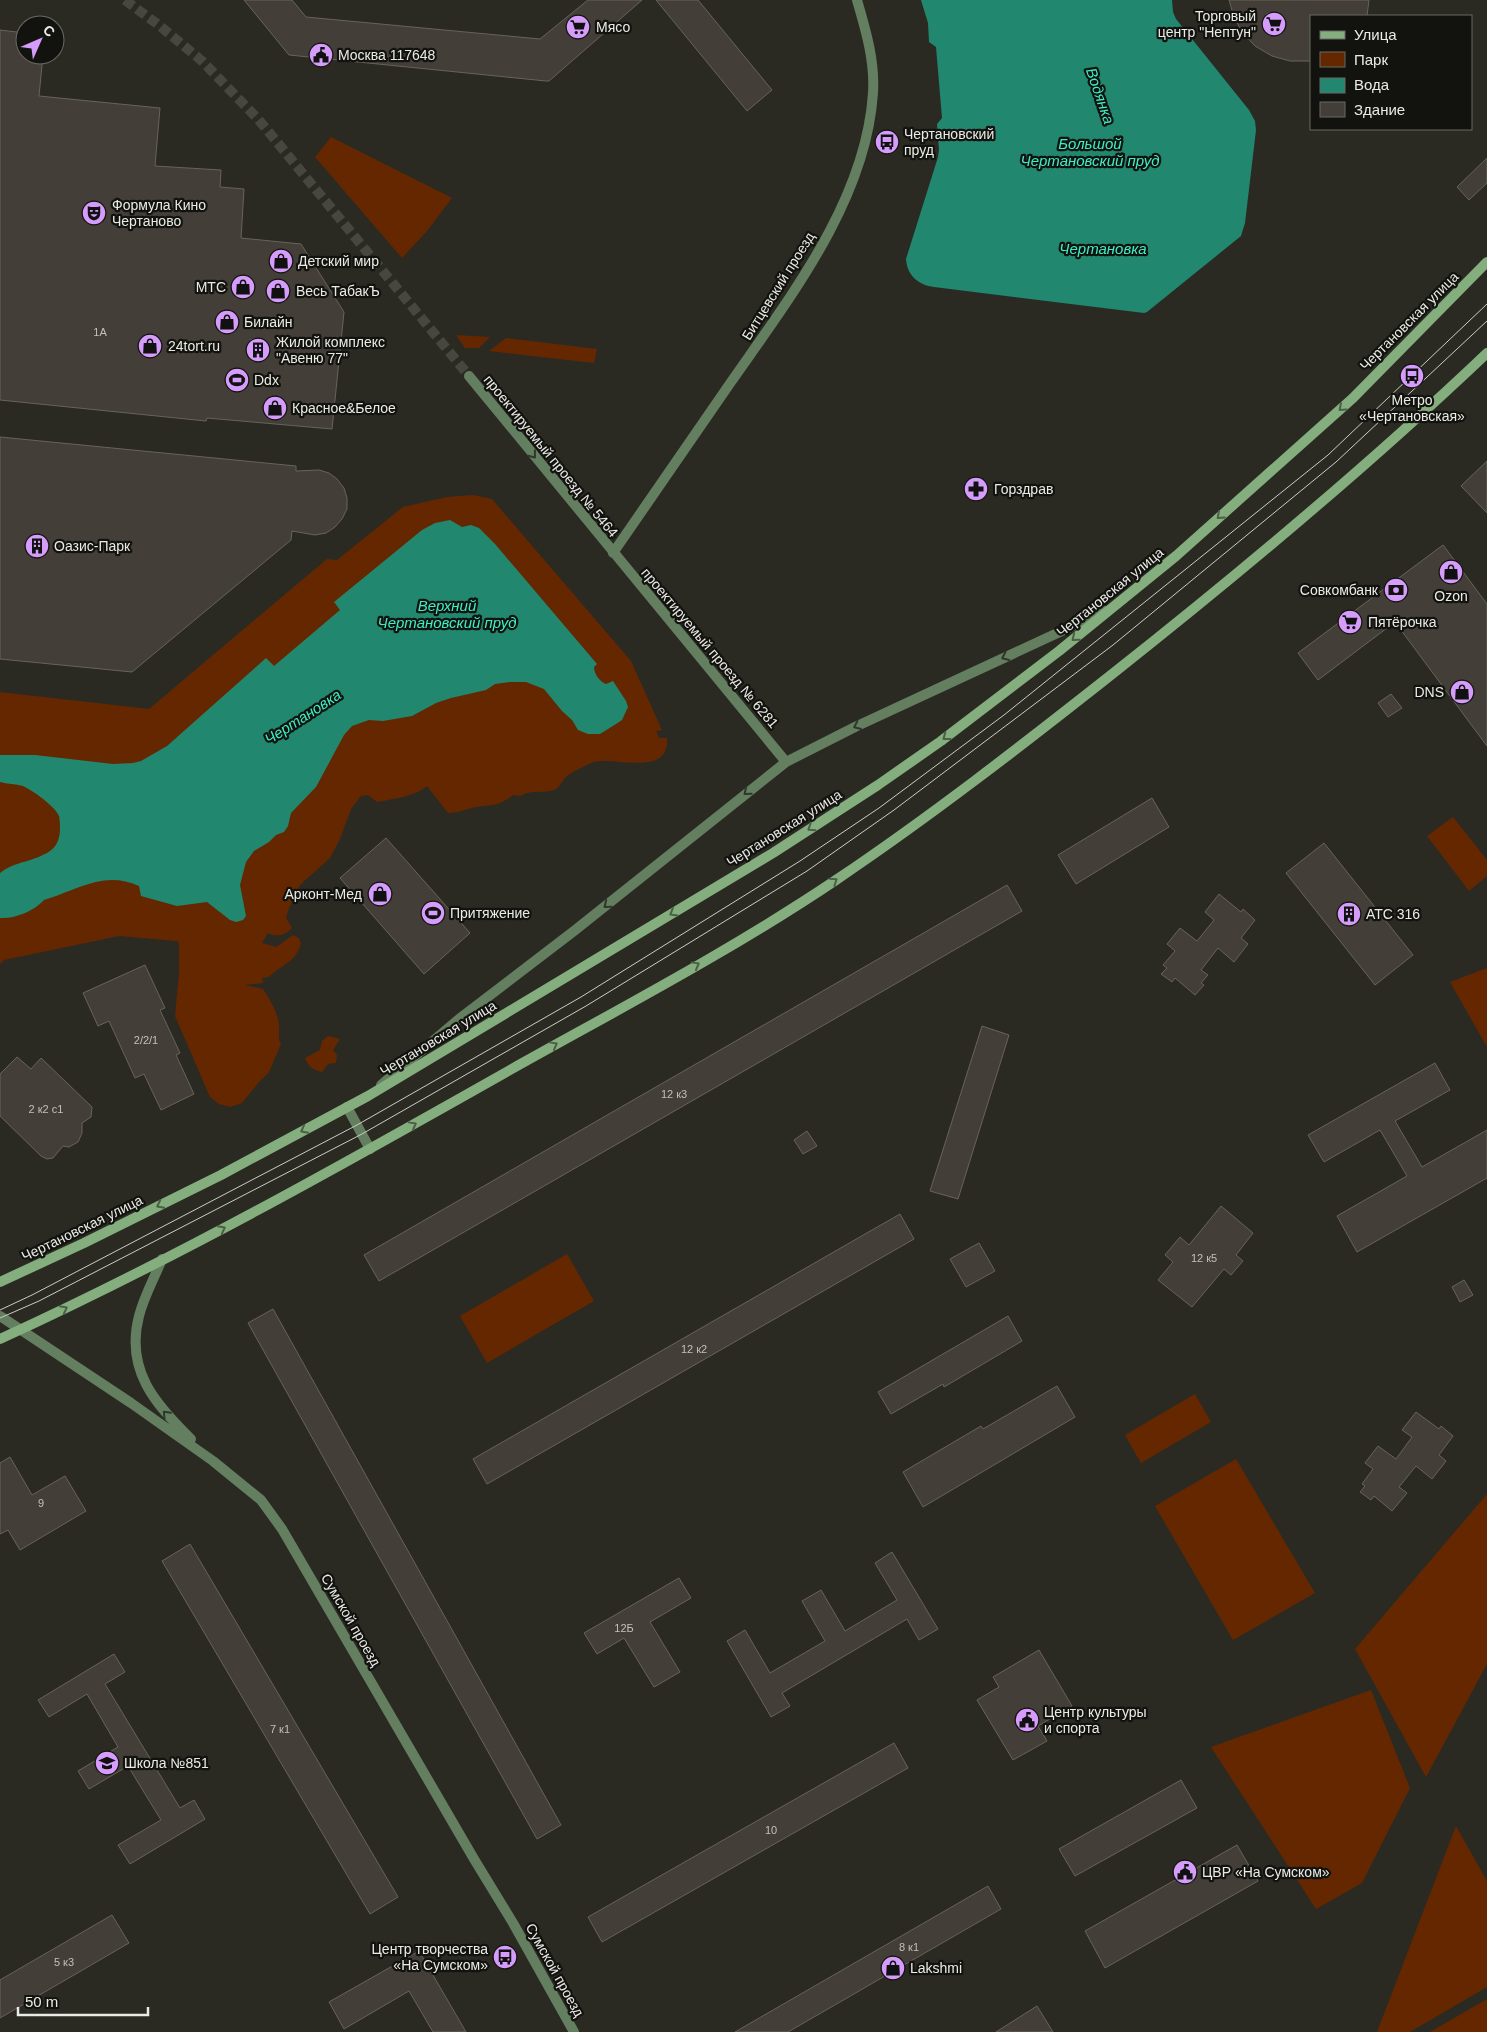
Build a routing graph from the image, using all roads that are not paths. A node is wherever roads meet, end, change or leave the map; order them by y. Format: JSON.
{"nodes":[{"id":1,"x":857,"y":0,"type":"edge"},
{"id":2,"x":1487,"y":262,"type":"edge"},
{"id":3,"x":1487,"y":353,"type":"edge"},
{"id":4,"x":469,"y":376,"type":"tunnel mouth"},
{"id":5,"x":612,"y":553,"type":"junction"},
{"id":6,"x":1113,"y":608,"type":"junction"},
{"id":7,"x":786,"y":762,"type":"junction"},
{"id":8,"x":368,"y":1096,"type":"junction"},
{"id":9,"x":347,"y":1108,"type":"junction"},
{"id":10,"x":370,"y":1149,"type":"junction"},
{"id":11,"x":162,"y":1259,"type":"junction"},
{"id":12,"x":0,"y":1282,"type":"edge"},
{"id":13,"x":0,"y":1316,"type":"edge"},
{"id":14,"x":20,"y":1330,"type":"junction"},
{"id":15,"x":0,"y":1339,"type":"edge"},
{"id":16,"x":212,"y":1461,"type":"junction"},
{"id":17,"x":574,"y":2032,"type":"edge"}],
"edges":[{"from":1,"to":5,"type":"street","name":"Битцевский проезд"},
{"from":2,"to":6,"type":"main road","name":"Чертановская улица","one_way":true},
{"from":10,"to":3,"type":"main road","one_way":true},
{"from":4,"to":5,"type":"street","name":"проектируемый проезд № 5464","one_way":true},
{"from":5,"to":7,"type":"street","name":"проектируемый проезд № 6281"},
{"from":6,"to":7,"type":"street","one_way":true},
{"from":6,"to":8,"type":"main road","name":"Чертановская улица","one_way":true},
{"from":7,"to":8,"type":"street","one_way":true},
{"from":8,"to":9,"type":"main road","name":"Чертановская улица"},
{"from":9,"to":10,"type":"street"},
{"from":9,"to":12,"type":"main road","name":"Чертановская улица","one_way":true},
{"from":11,"to":10,"type":"main road","one_way":true},
{"from":14,"to":11,"type":"main road","one_way":true},
{"from":16,"to":11,"type":"street","one_way":true},
{"from":13,"to":14,"type":"street","name":"Сумской проезд"},
{"from":14,"to":15,"type":"main road"},
{"from":14,"to":16,"type":"street","name":"Сумской проезд"},
{"from":16,"to":17,"type":"street","name":"Сумской проезд"}]}
